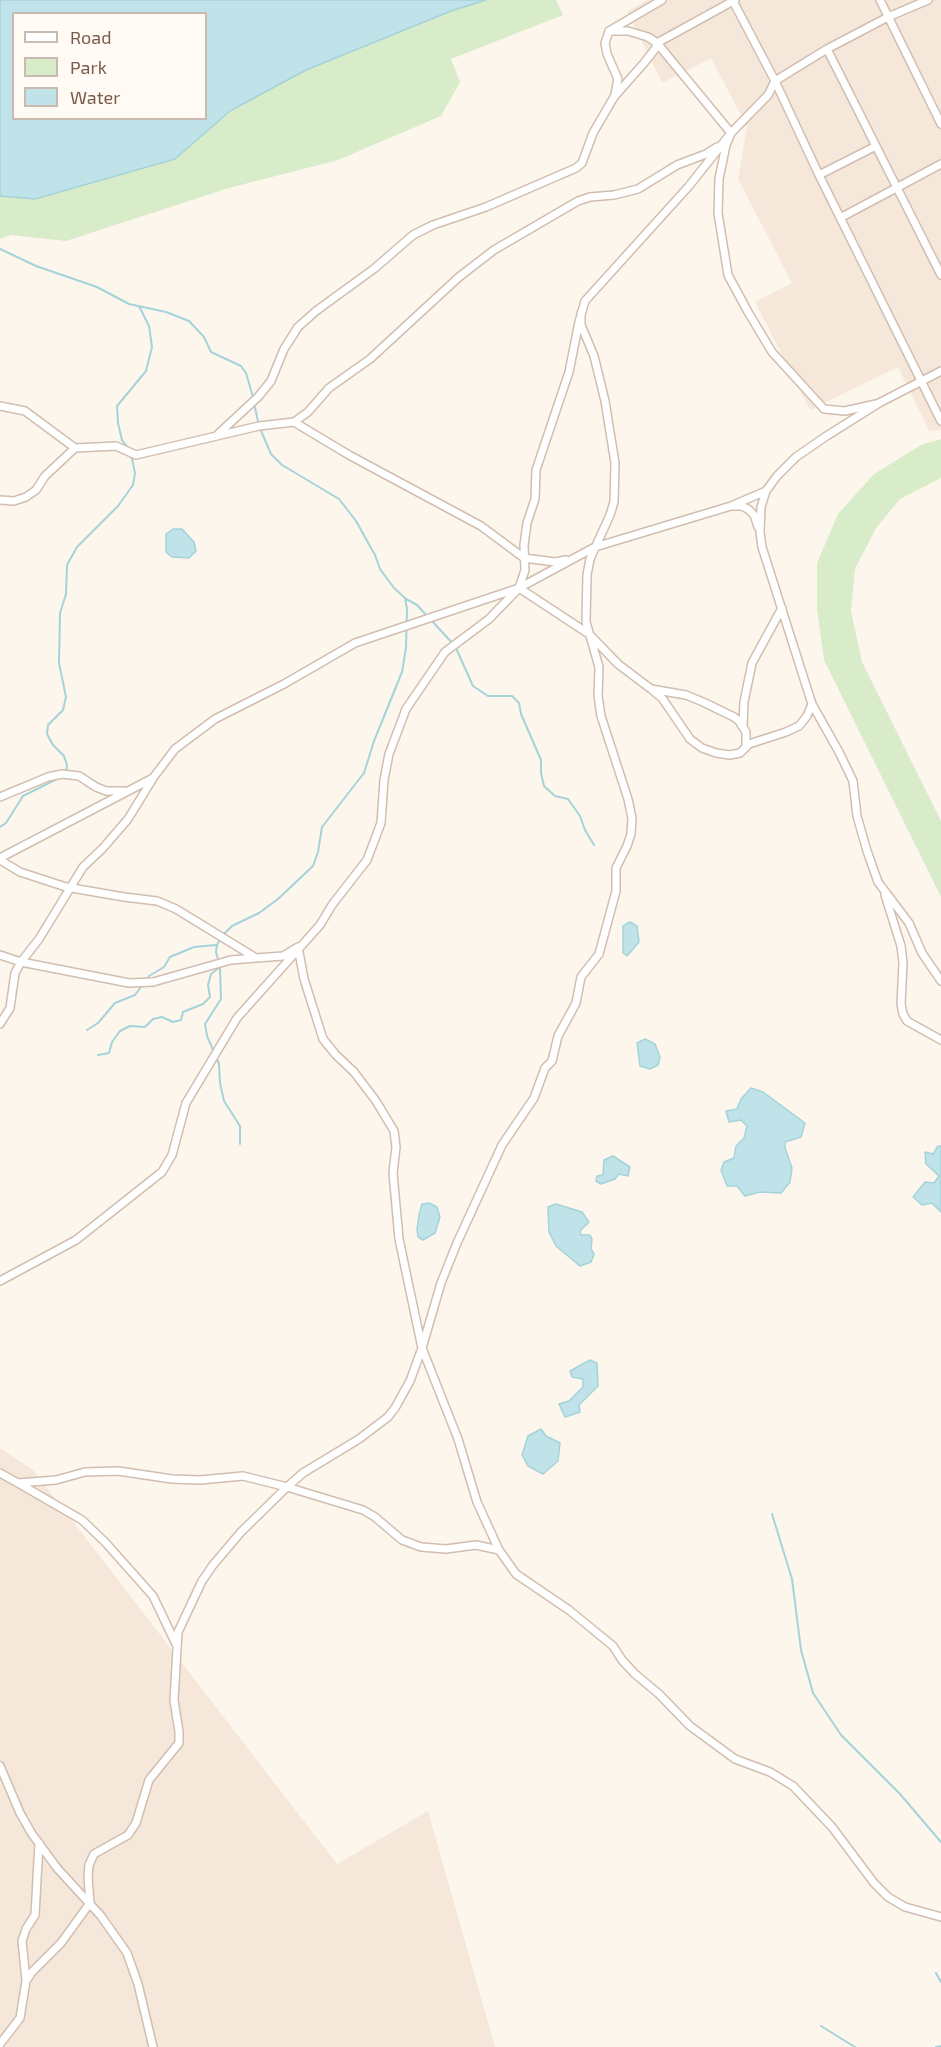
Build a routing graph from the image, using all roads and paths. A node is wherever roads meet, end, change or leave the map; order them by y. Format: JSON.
{"nodes":[{"id":1,"x":662,"y":0,"type":"edge"},
{"id":2,"x":879,"y":0,"type":"edge"},
{"id":3,"x":928,"y":0,"type":"edge"},
{"id":4,"x":734,"y":1,"type":"edge"},
{"id":5,"x":888,"y":17,"type":"junction"},
{"id":6,"x":609,"y":31,"type":"junction"},
{"id":7,"x":657,"y":43,"type":"junction"},
{"id":8,"x":827,"y":49,"type":"junction"},
{"id":9,"x":775,"y":81,"type":"junction"},
{"id":10,"x":614,"y":97,"type":"junction"},
{"id":11,"x":941,"y":124,"type":"edge"},
{"id":12,"x":731,"y":133,"type":"junction"},
{"id":13,"x":721,"y":144,"type":"junction"},
{"id":14,"x":876,"y":146,"type":"junction"},
{"id":15,"x":941,"y":164,"type":"edge"},
{"id":16,"x":819,"y":175,"type":"junction"},
{"id":17,"x":897,"y":188,"type":"junction"},
{"id":18,"x":840,"y":218,"type":"junction"},
{"id":19,"x":941,"y":275,"type":"edge"},
{"id":20,"x":581,"y":313,"type":"junction"},
{"id":21,"x":941,"y":371,"type":"edge"},
{"id":22,"x":921,"y":381,"type":"junction"},
{"id":23,"x":879,"y":403,"type":"junction"},
{"id":24,"x":0,"y":406,"type":"edge"},
{"id":25,"x":941,"y":421,"type":"edge"},
{"id":26,"x":294,"y":422,"type":"junction"},
{"id":27,"x":214,"y":437,"type":"junction"},
{"id":28,"x":75,"y":448,"type":"junction"},
{"id":29,"x":766,"y":491,"type":"junction"},
{"id":30,"x":0,"y":500,"type":"edge"},
{"id":31,"x":731,"y":506,"type":"junction"},
{"id":32,"x":760,"y":532,"type":"junction"},
{"id":33,"x":595,"y":547,"type":"junction"},
{"id":34,"x":524,"y":558,"type":"junction"},
{"id":35,"x":573,"y":559,"type":"junction"},
{"id":36,"x":519,"y":588,"type":"junction"},
{"id":37,"x":782,"y":607,"type":"junction"},
{"id":38,"x":589,"y":634,"type":"junction"},
{"id":39,"x":651,"y":689,"type":"junction"},
{"id":40,"x":812,"y":704,"type":"junction"},
{"id":41,"x":743,"y":726,"type":"junction"},
{"id":42,"x":746,"y":748,"type":"junction"},
{"id":43,"x":153,"y":778,"type":"junction"},
{"id":44,"x":128,"y":791,"type":"junction"},
{"id":45,"x":0,"y":797,"type":"edge"},
{"id":46,"x":0,"y":859,"type":"edge"},
{"id":47,"x":69,"y":888,"type":"junction"},
{"id":48,"x":884,"y":892,"type":"junction"},
{"id":49,"x":298,"y":947,"type":"junction"},
{"id":50,"x":0,"y":955,"type":"edge"},
{"id":51,"x":256,"y":958,"type":"junction"},
{"id":52,"x":21,"y":962,"type":"junction"},
{"id":53,"x":941,"y":981,"type":"edge"},
{"id":54,"x":0,"y":1024,"type":"edge"},
{"id":55,"x":941,"y":1040,"type":"edge"},
{"id":56,"x":0,"y":1281,"type":"edge"},
{"id":57,"x":422,"y":1348,"type":"junction"},
{"id":58,"x":0,"y":1473,"type":"edge"},
{"id":59,"x":18,"y":1483,"type":"junction"},
{"id":60,"x":287,"y":1486,"type":"junction"},
{"id":61,"x":499,"y":1550,"type":"junction"},
{"id":62,"x":177,"y":1645,"type":"junction"},
{"id":63,"x":0,"y":1767,"type":"edge"},
{"id":64,"x":39,"y":1843,"type":"junction"},
{"id":65,"x":90,"y":1903,"type":"junction"},
{"id":66,"x":941,"y":1917,"type":"edge"},
{"id":67,"x":26,"y":1981,"type":"junction"},
{"id":68,"x":0,"y":2044,"type":"edge"},
{"id":69,"x":153,"y":2047,"type":"edge"}],
"edges":[{"from":1,"to":6,"type":"street"},
{"from":2,"to":5,"type":"street"},
{"from":3,"to":5,"type":"street"},
{"from":4,"to":7,"type":"street"},
{"from":4,"to":9,"type":"street"},
{"from":5,"to":8,"type":"street"},
{"from":5,"to":11,"type":"street"},
{"from":6,"to":7,"type":"street"},
{"from":6,"to":10,"type":"street"},
{"from":7,"to":10,"type":"street"},
{"from":7,"to":12,"type":"street"},
{"from":8,"to":9,"type":"street"},
{"from":8,"to":14,"type":"street"},
{"from":9,"to":12,"type":"street"},
{"from":9,"to":16,"type":"street"},
{"from":10,"to":27,"type":"street"},
{"from":12,"to":13,"type":"street"},
{"from":12,"to":23,"type":"street"},
{"from":13,"to":20,"type":"street"},
{"from":13,"to":26,"type":"street"},
{"from":14,"to":16,"type":"street"},
{"from":14,"to":17,"type":"street"},
{"from":15,"to":17,"type":"street"},
{"from":16,"to":18,"type":"street"},
{"from":17,"to":18,"type":"street"},
{"from":17,"to":19,"type":"street"},
{"from":18,"to":22,"type":"street"},
{"from":20,"to":33,"type":"street"},
{"from":20,"to":34,"type":"street"},
{"from":21,"to":22,"type":"street"},
{"from":22,"to":23,"type":"street"},
{"from":22,"to":25,"type":"street"},
{"from":23,"to":29,"type":"street"},
{"from":24,"to":28,"type":"street"},
{"from":26,"to":27,"type":"street"},
{"from":26,"to":34,"type":"street"},
{"from":27,"to":28,"type":"street"},
{"from":28,"to":30,"type":"street"},
{"from":29,"to":31,"type":"street"},
{"from":29,"to":32,"type":"street"},
{"from":31,"to":32,"type":"street"},
{"from":31,"to":33,"type":"street"},
{"from":32,"to":37,"type":"street"},
{"from":33,"to":35,"type":"street"},
{"from":33,"to":38,"type":"street"},
{"from":34,"to":35,"type":"street"},
{"from":34,"to":36,"type":"street"},
{"from":35,"to":36,"type":"street"},
{"from":36,"to":38,"type":"street"},
{"from":36,"to":43,"type":"street"},
{"from":36,"to":49,"type":"street"},
{"from":37,"to":40,"type":"street"},
{"from":37,"to":41,"type":"street"},
{"from":38,"to":39,"type":"street"},
{"from":38,"to":57,"type":"street"},
{"from":39,"to":41,"type":"street"},
{"from":39,"to":42,"type":"street"},
{"from":40,"to":42,"type":"street"},
{"from":40,"to":48,"type":"street"},
{"from":41,"to":42,"type":"street"},
{"from":43,"to":44,"type":"street"},
{"from":43,"to":47,"type":"street"},
{"from":44,"to":45,"type":"street"},
{"from":44,"to":46,"type":"street"},
{"from":46,"to":47,"type":"street"},
{"from":47,"to":51,"type":"street"},
{"from":47,"to":52,"type":"street"},
{"from":48,"to":53,"type":"street"},
{"from":48,"to":55,"type":"street"},
{"from":49,"to":51,"type":"street"},
{"from":49,"to":56,"type":"street"},
{"from":49,"to":57,"type":"street"},
{"from":50,"to":52,"type":"street"},
{"from":51,"to":52,"type":"street"},
{"from":52,"to":54,"type":"street"},
{"from":57,"to":60,"type":"street"},
{"from":57,"to":61,"type":"street"},
{"from":58,"to":59,"type":"street"},
{"from":59,"to":60,"type":"street"},
{"from":59,"to":62,"type":"street"},
{"from":60,"to":61,"type":"street"},
{"from":60,"to":62,"type":"street"},
{"from":61,"to":66,"type":"street"},
{"from":62,"to":65,"type":"street"},
{"from":63,"to":64,"type":"street"},
{"from":64,"to":65,"type":"street"},
{"from":64,"to":67,"type":"street"},
{"from":65,"to":67,"type":"street"},
{"from":65,"to":69,"type":"street"},
{"from":67,"to":68,"type":"street"}]}
